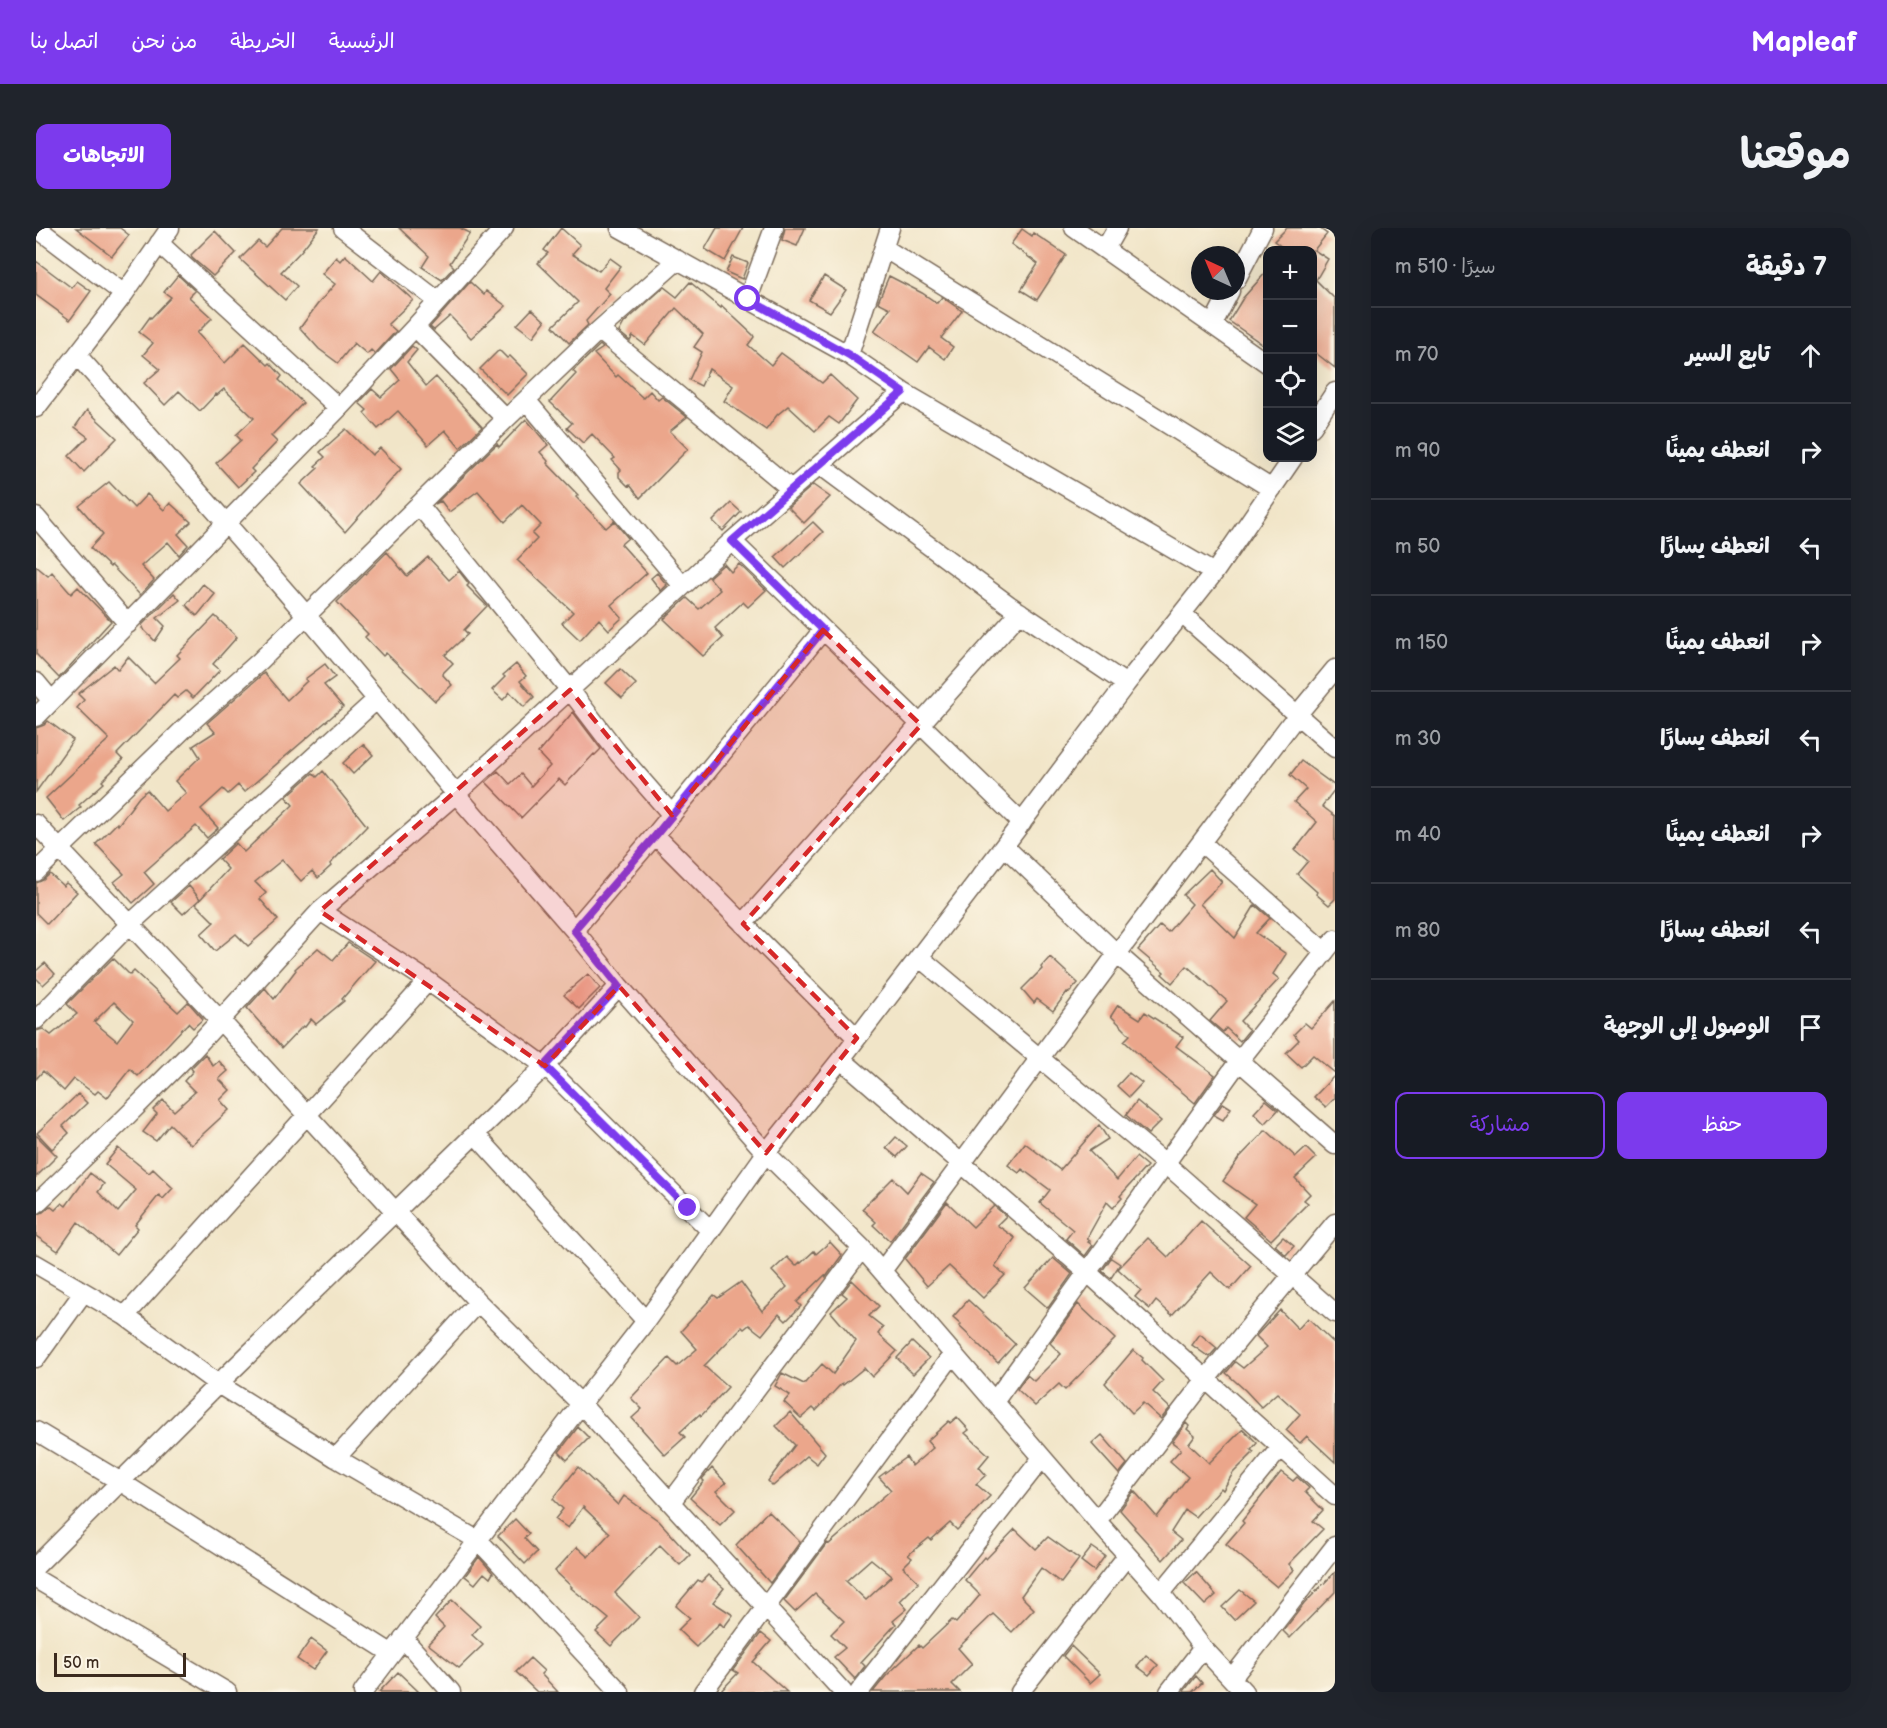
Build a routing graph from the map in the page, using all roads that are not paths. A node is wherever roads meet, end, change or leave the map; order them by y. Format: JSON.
{"nodes":[{"id":1,"x":38,"y":228,"type":"edge"},
{"id":2,"x":170,"y":228,"type":"edge"},
{"id":3,"x":343,"y":228,"type":"edge"},
{"id":4,"x":504,"y":228,"type":"edge"},
{"id":5,"x":620,"y":228,"type":"edge"},
{"id":6,"x":774,"y":228,"type":"edge"},
{"id":7,"x":890,"y":228,"type":"edge"},
{"id":8,"x":1074,"y":228,"type":"edge"},
{"id":9,"x":1117,"y":228,"type":"edge"},
{"id":10,"x":1263,"y":228,"type":"edge"},
{"id":11,"x":644,"y":234,"type":"edge"},
{"id":12,"x":159,"y":243,"type":"junction"},
{"id":13,"x":884,"y":248,"type":"junction"},
{"id":14,"x":1105,"y":249,"type":"junction"},
{"id":15,"x":678,"y":260,"type":"junction"},
{"id":16,"x":1245,"y":263,"type":"edge"},
{"id":17,"x":124,"y":294,"type":"junction"},
{"id":18,"x":748,"y":299,"type":"junction"},
{"id":19,"x":1225,"y":300,"type":"edge"},
{"id":20,"x":438,"y":301,"type":"junction"},
{"id":21,"x":1213,"y":324,"type":"junction"},
{"id":22,"x":415,"y":327,"type":"junction"},
{"id":23,"x":599,"y":330,"type":"junction"},
{"id":24,"x":77,"y":355,"type":"junction"},
{"id":25,"x":849,"y":355,"type":"junction"},
{"id":26,"x":1263,"y":360,"type":"edge"},
{"id":27,"x":903,"y":392,"type":"junction"},
{"id":28,"x":1324,"y":398,"type":"edge"},
{"id":29,"x":526,"y":400,"type":"junction"},
{"id":30,"x":36,"y":408,"type":"edge"},
{"id":31,"x":339,"y":408,"type":"junction"},
{"id":32,"x":1317,"y":415,"type":"edge"},
{"id":33,"x":506,"y":419,"type":"junction"},
{"id":34,"x":1290,"y":462,"type":"edge"},
{"id":35,"x":820,"y":465,"type":"junction"},
{"id":36,"x":791,"y":489,"type":"junction"},
{"id":37,"x":1272,"y":489,"type":"junction"},
{"id":38,"x":419,"y":505,"type":"junction"},
{"id":39,"x":36,"y":518,"type":"edge"},
{"id":40,"x":226,"y":523,"type":"junction"},
{"id":41,"x":732,"y":541,"type":"junction"},
{"id":42,"x":1214,"y":573,"type":"junction"},
{"id":43,"x":683,"y":586,"type":"junction"},
{"id":44,"x":1020,"y":612,"type":"junction"},
{"id":45,"x":1182,"y":614,"type":"junction"},
{"id":46,"x":306,"y":615,"type":"junction"},
{"id":47,"x":128,"y":624,"type":"junction"},
{"id":48,"x":823,"y":630,"type":"junction"},
{"id":49,"x":1335,"y":669,"type":"edge"},
{"id":50,"x":36,"y":682,"type":"edge"},
{"id":51,"x":1126,"y":684,"type":"junction"},
{"id":52,"x":570,"y":690,"type":"junction"},
{"id":53,"x":376,"y":699,"type":"junction"},
{"id":54,"x":51,"y":700,"type":"junction"},
{"id":55,"x":1297,"y":715,"type":"junction"},
{"id":56,"x":36,"y":717,"type":"edge"},
{"id":57,"x":921,"y":725,"type":"junction"},
{"id":58,"x":1335,"y":748,"type":"edge"},
{"id":59,"x":456,"y":794,"type":"junction"},
{"id":60,"x":672,"y":815,"type":"junction"},
{"id":61,"x":36,"y":824,"type":"edge"},
{"id":62,"x":1022,"y":824,"type":"junction"},
{"id":63,"x":656,"y":835,"type":"junction"},
{"id":64,"x":1202,"y":843,"type":"junction"},
{"id":65,"x":1004,"y":846,"type":"junction"},
{"id":66,"x":58,"y":850,"type":"junction"},
{"id":67,"x":36,"y":872,"type":"edge"},
{"id":68,"x":320,"y":911,"type":"junction"},
{"id":69,"x":743,"y":924,"type":"junction"},
{"id":70,"x":129,"y":925,"type":"junction"},
{"id":71,"x":574,"y":930,"type":"junction"},
{"id":72,"x":1330,"y":946,"type":"edge"},
{"id":73,"x":1117,"y":954,"type":"junction"},
{"id":74,"x":919,"y":957,"type":"junction"},
{"id":75,"x":428,"y":981,"type":"junction"},
{"id":76,"x":619,"y":986,"type":"junction"},
{"id":77,"x":219,"y":1019,"type":"junction"},
{"id":78,"x":36,"y":1020,"type":"edge"},
{"id":79,"x":857,"y":1038,"type":"junction"},
{"id":80,"x":1040,"y":1058,"type":"junction"},
{"id":81,"x":841,"y":1059,"type":"junction"},
{"id":82,"x":1239,"y":1060,"type":"junction"},
{"id":83,"x":545,"y":1066,"type":"junction"},
{"id":84,"x":307,"y":1116,"type":"junction"},
{"id":85,"x":475,"y":1134,"type":"junction"},
{"id":86,"x":1335,"y":1145,"type":"edge"},
{"id":87,"x":766,"y":1152,"type":"junction"},
{"id":88,"x":1165,"y":1162,"type":"junction"},
{"id":89,"x":962,"y":1163,"type":"junction"},
{"id":90,"x":36,"y":1204,"type":"edge"},
{"id":91,"x":396,"y":1212,"type":"junction"},
{"id":92,"x":1335,"y":1223,"type":"edge"},
{"id":93,"x":711,"y":1231,"type":"junction"},
{"id":94,"x":862,"y":1248,"type":"junction"},
{"id":95,"x":36,"y":1264,"type":"edge"},
{"id":96,"x":882,"y":1271,"type":"junction"},
{"id":97,"x":1087,"y":1272,"type":"junction"},
{"id":98,"x":1293,"y":1274,"type":"junction"},
{"id":99,"x":83,"y":1293,"type":"junction"},
{"id":100,"x":478,"y":1302,"type":"junction"},
{"id":101,"x":1335,"y":1313,"type":"edge"},
{"id":102,"x":125,"y":1316,"type":"junction"},
{"id":103,"x":646,"y":1321,"type":"junction"},
{"id":104,"x":953,"y":1354,"type":"junction"},
{"id":105,"x":36,"y":1358,"type":"edge"},
{"id":106,"x":1206,"y":1379,"type":"junction"},
{"id":107,"x":218,"y":1384,"type":"junction"},
{"id":108,"x":994,"y":1402,"type":"junction"},
{"id":109,"x":581,"y":1404,"type":"junction"},
{"id":110,"x":36,"y":1431,"type":"edge"},
{"id":111,"x":1281,"y":1447,"type":"junction"},
{"id":112,"x":336,"y":1458,"type":"junction"},
{"id":113,"x":1042,"y":1458,"type":"junction"},
{"id":114,"x":121,"y":1482,"type":"junction"},
{"id":115,"x":1335,"y":1496,"type":"edge"},
{"id":116,"x":671,"y":1502,"type":"junction"},
{"id":117,"x":1097,"y":1521,"type":"junction"},
{"id":118,"x":479,"y":1541,"type":"junction"},
{"id":119,"x":1335,"y":1546,"type":"edge"},
{"id":120,"x":1127,"y":1556,"type":"junction"},
{"id":121,"x":36,"y":1566,"type":"edge"},
{"id":122,"x":36,"y":1579,"type":"edge"},
{"id":123,"x":1161,"y":1593,"type":"junction"},
{"id":124,"x":766,"y":1608,"type":"junction"},
{"id":125,"x":403,"y":1638,"type":"junction"},
{"id":126,"x":1203,"y":1648,"type":"junction"},
{"id":127,"x":391,"y":1653,"type":"junction"},
{"id":128,"x":1238,"y":1685,"type":"edge"},
{"id":129,"x":227,"y":1692,"type":"edge"},
{"id":130,"x":363,"y":1692,"type":"edge"},
{"id":131,"x":452,"y":1692,"type":"edge"},
{"id":132,"x":620,"y":1692,"type":"edge"},
{"id":133,"x":703,"y":1692,"type":"edge"},
{"id":134,"x":843,"y":1692,"type":"edge"},
{"id":135,"x":859,"y":1692,"type":"edge"},
{"id":136,"x":1020,"y":1692,"type":"edge"},
{"id":137,"x":1169,"y":1692,"type":"edge"}],
"edges":[{"from":1,"to":17,"type":"street"},
{"from":2,"to":12,"type":"street"},
{"from":3,"to":20,"type":"street"},
{"from":4,"to":20,"type":"street"},
{"from":5,"to":11,"type":"street"},
{"from":6,"to":18,"type":"street"},
{"from":7,"to":13,"type":"street"},
{"from":8,"to":14,"type":"street"},
{"from":9,"to":14,"type":"street"},
{"from":10,"to":16,"type":"street"},
{"from":11,"to":15,"type":"street"},
{"from":12,"to":17,"type":"street"},
{"from":12,"to":31,"type":"street"},
{"from":13,"to":25,"type":"street"},
{"from":13,"to":37,"type":"street"},
{"from":14,"to":21,"type":"street"},
{"from":15,"to":18,"type":"street"},
{"from":15,"to":23,"type":"street"},
{"from":17,"to":24,"type":"street"},
{"from":18,"to":25,"type":"street"},
{"from":19,"to":21,"type":"street"},
{"from":20,"to":22,"type":"street"},
{"from":21,"to":26,"type":"street"},
{"from":22,"to":31,"type":"street"},
{"from":22,"to":33,"type":"street"},
{"from":23,"to":29,"type":"street"},
{"from":23,"to":36,"type":"street"},
{"from":24,"to":30,"type":"street"},
{"from":24,"to":40,"type":"street"},
{"from":25,"to":27,"type":"street"},
{"from":27,"to":35,"type":"street"},
{"from":27,"to":42,"type":"street"},
{"from":28,"to":32,"type":"street"},
{"from":29,"to":33,"type":"street"},
{"from":29,"to":43,"type":"street"},
{"from":31,"to":40,"type":"street"},
{"from":33,"to":38,"type":"street"},
{"from":34,"to":37,"type":"street"},
{"from":35,"to":36,"type":"street"},
{"from":35,"to":44,"type":"street"},
{"from":36,"to":41,"type":"street"},
{"from":37,"to":42,"type":"street"},
{"from":38,"to":46,"type":"street"},
{"from":38,"to":52,"type":"street"},
{"from":39,"to":47,"type":"street"},
{"from":40,"to":46,"type":"street"},
{"from":40,"to":47,"type":"street"},
{"from":41,"to":43,"type":"street"},
{"from":41,"to":48,"type":"street"},
{"from":42,"to":45,"type":"street"},
{"from":43,"to":52,"type":"street"},
{"from":44,"to":51,"type":"street"},
{"from":44,"to":57,"type":"street"},
{"from":45,"to":51,"type":"street"},
{"from":45,"to":55,"type":"street"},
{"from":46,"to":53,"type":"street"},
{"from":46,"to":66,"type":"street"},
{"from":47,"to":54,"type":"street"},
{"from":48,"to":57,"type":"street"},
{"from":48,"to":60,"type":"street"},
{"from":49,"to":55,"type":"street"},
{"from":50,"to":54,"type":"street"},
{"from":51,"to":62,"type":"street"},
{"from":52,"to":59,"type":"street"},
{"from":52,"to":60,"type":"street"},
{"from":53,"to":59,"type":"street"},
{"from":53,"to":70,"type":"street"},
{"from":54,"to":56,"type":"street"},
{"from":55,"to":58,"type":"street"},
{"from":55,"to":64,"type":"street"},
{"from":57,"to":62,"type":"street"},
{"from":57,"to":69,"type":"street"},
{"from":59,"to":68,"type":"street"},
{"from":59,"to":71,"type":"street"},
{"from":60,"to":63,"type":"street"},
{"from":61,"to":66,"type":"street"},
{"from":62,"to":65,"type":"street"},
{"from":63,"to":69,"type":"street"},
{"from":63,"to":71,"type":"street"},
{"from":64,"to":72,"type":"street"},
{"from":64,"to":73,"type":"street"},
{"from":65,"to":73,"type":"street"},
{"from":65,"to":74,"type":"street"},
{"from":66,"to":67,"type":"street"},
{"from":66,"to":70,"type":"street"},
{"from":68,"to":75,"type":"street"},
{"from":68,"to":77,"type":"street"},
{"from":69,"to":79,"type":"street"},
{"from":70,"to":77,"type":"street"},
{"from":70,"to":78,"type":"street"},
{"from":71,"to":76,"type":"street"},
{"from":72,"to":82,"type":"street"},
{"from":73,"to":80,"type":"street"},
{"from":73,"to":82,"type":"street"},
{"from":74,"to":79,"type":"street"},
{"from":74,"to":80,"type":"street"},
{"from":75,"to":83,"type":"street"},
{"from":75,"to":84,"type":"street"},
{"from":76,"to":83,"type":"street"},
{"from":76,"to":87,"type":"street"},
{"from":77,"to":84,"type":"street"},
{"from":77,"to":90,"type":"street"},
{"from":79,"to":81,"type":"street"},
{"from":80,"to":88,"type":"street"},
{"from":80,"to":89,"type":"street"},
{"from":81,"to":87,"type":"street"},
{"from":81,"to":89,"type":"street"},
{"from":82,"to":86,"type":"street"},
{"from":82,"to":88,"type":"street"},
{"from":83,"to":85,"type":"street"},
{"from":83,"to":93,"type":"street"},
{"from":84,"to":91,"type":"street"},
{"from":84,"to":102,"type":"street"},
{"from":85,"to":91,"type":"street"},
{"from":85,"to":103,"type":"street"},
{"from":87,"to":93,"type":"street"},
{"from":87,"to":94,"type":"street"},
{"from":88,"to":97,"type":"street"},
{"from":88,"to":98,"type":"street"},
{"from":89,"to":96,"type":"street"},
{"from":89,"to":97,"type":"street"},
{"from":91,"to":100,"type":"street"},
{"from":91,"to":107,"type":"street"},
{"from":92,"to":98,"type":"street"},
{"from":93,"to":103,"type":"street"},
{"from":94,"to":96,"type":"street"},
{"from":94,"to":116,"type":"street"},
{"from":95,"to":99,"type":"street"},
{"from":96,"to":104,"type":"street"},
{"from":97,"to":106,"type":"street"},
{"from":97,"to":108,"type":"street"},
{"from":98,"to":101,"type":"street"},
{"from":98,"to":106,"type":"street"},
{"from":99,"to":102,"type":"street"},
{"from":99,"to":105,"type":"street"},
{"from":100,"to":109,"type":"street"},
{"from":100,"to":112,"type":"street"},
{"from":102,"to":107,"type":"street"},
{"from":103,"to":109,"type":"street"},
{"from":104,"to":108,"type":"street"},
{"from":104,"to":124,"type":"street"},
{"from":106,"to":111,"type":"street"},
{"from":106,"to":117,"type":"street"},
{"from":107,"to":112,"type":"street"},
{"from":107,"to":114,"type":"street"},
{"from":108,"to":113,"type":"street"},
{"from":109,"to":116,"type":"street"},
{"from":109,"to":118,"type":"street"},
{"from":110,"to":114,"type":"street"},
{"from":111,"to":115,"type":"street"},
{"from":111,"to":123,"type":"street"},
{"from":112,"to":118,"type":"street"},
{"from":113,"to":117,"type":"street"},
{"from":113,"to":135,"type":"street"},
{"from":114,"to":121,"type":"street"},
{"from":114,"to":127,"type":"street"},
{"from":116,"to":124,"type":"street"},
{"from":117,"to":120,"type":"street"},
{"from":118,"to":125,"type":"street"},
{"from":118,"to":132,"type":"street"},
{"from":119,"to":128,"type":"street"},
{"from":120,"to":123,"type":"street"},
{"from":120,"to":136,"type":"street"},
{"from":122,"to":129,"type":"street"},
{"from":123,"to":126,"type":"street"},
{"from":124,"to":133,"type":"street"},
{"from":124,"to":134,"type":"street"},
{"from":125,"to":127,"type":"street"},
{"from":125,"to":131,"type":"street"},
{"from":126,"to":128,"type":"street"},
{"from":126,"to":137,"type":"street"},
{"from":127,"to":130,"type":"street"}]}
